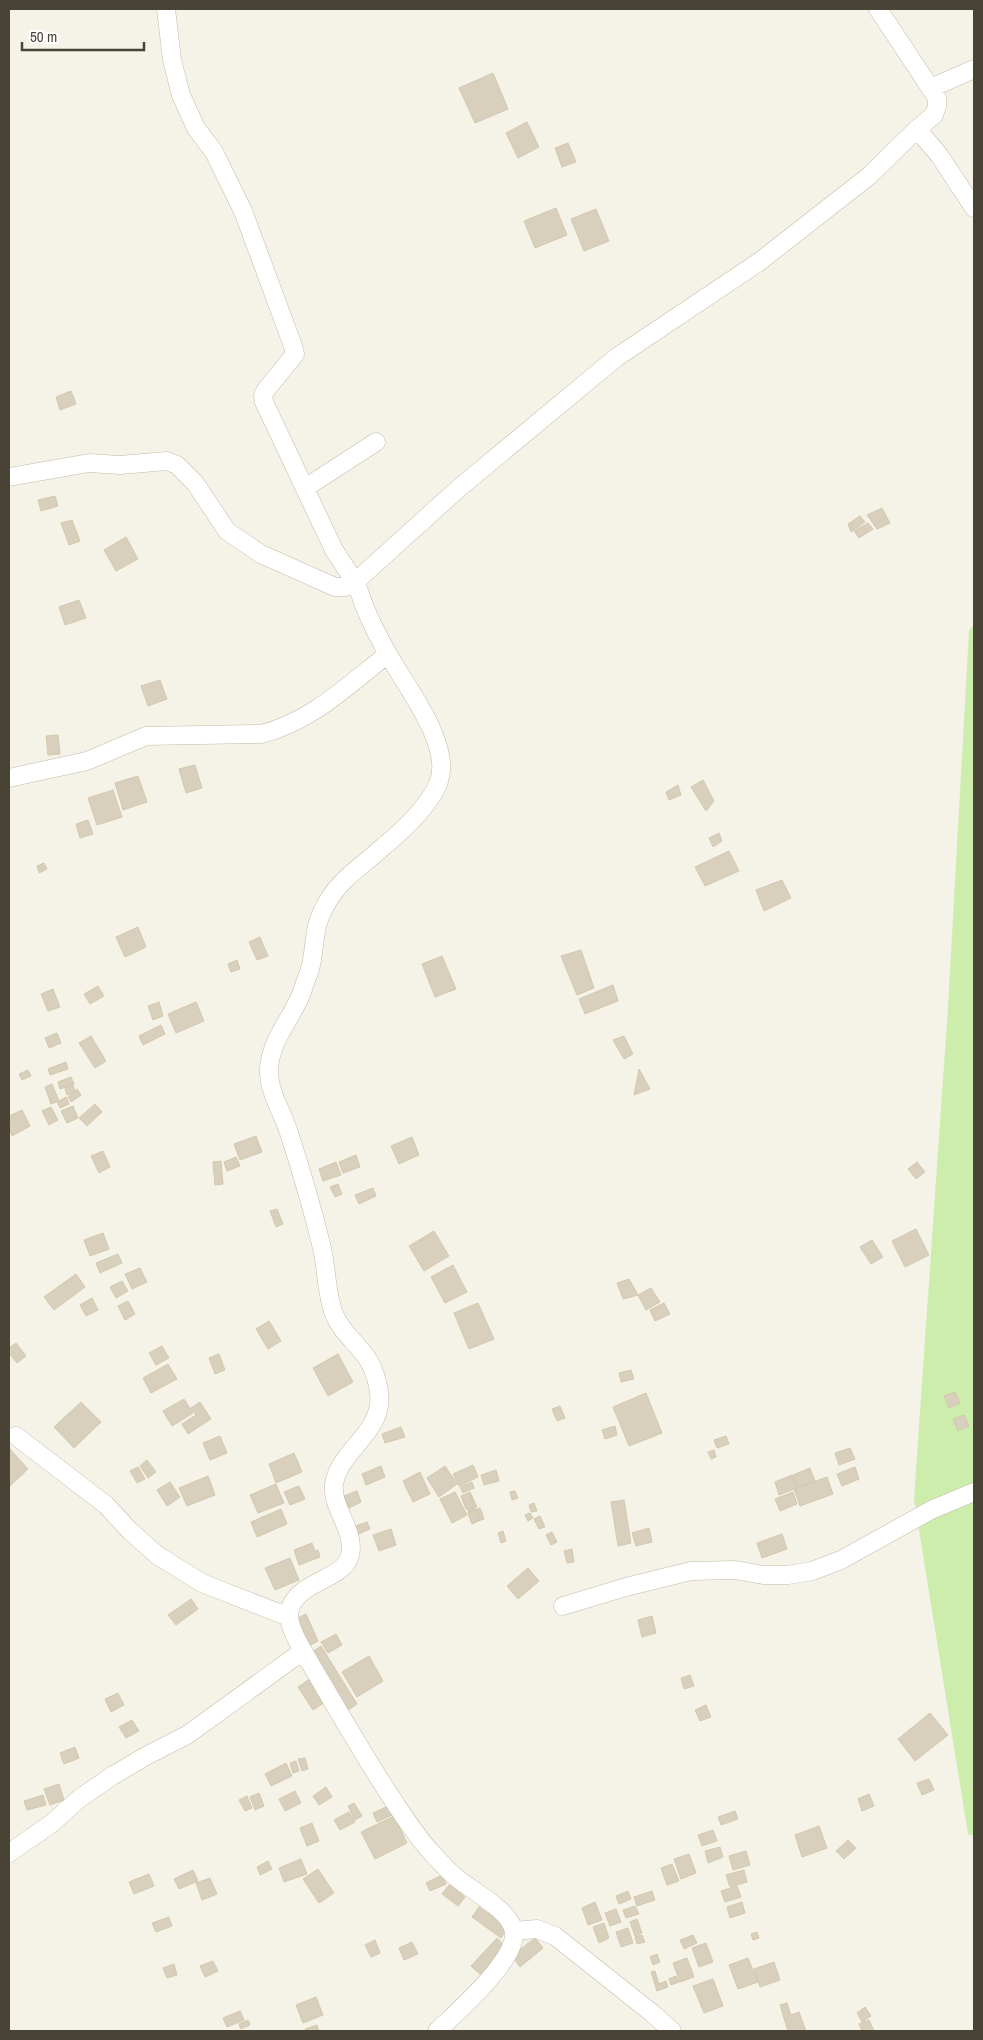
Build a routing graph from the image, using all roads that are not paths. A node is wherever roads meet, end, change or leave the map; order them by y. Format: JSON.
{"nodes":[{"id":1,"x":166,"y":9,"type":"edge"},
{"id":2,"x":878,"y":9,"type":"edge"},
{"id":3,"x":974,"y":69,"type":"edge"},
{"id":4,"x":931,"y":88,"type":"junction"},
{"id":5,"x":917,"y":129,"type":"junction"},
{"id":6,"x":974,"y":208,"type":"edge"},
{"id":7,"x":376,"y":442,"type":"dead end"},
{"id":8,"x":9,"y":477,"type":"edge"},
{"id":9,"x":306,"y":488,"type":"junction"},
{"id":10,"x":355,"y":582,"type":"junction"},
{"id":11,"x":388,"y":654,"type":"junction"},
{"id":12,"x":9,"y":778,"type":"edge"},
{"id":13,"x":16,"y":1436,"type":"dead end"},
{"id":14,"x":974,"y":1492,"type":"edge"},
{"id":15,"x":563,"y":1606,"type":"dead end"},
{"id":16,"x":289,"y":1617,"type":"junction"},
{"id":17,"x":303,"y":1651,"type":"junction"},
{"id":18,"x":9,"y":1853,"type":"edge"},
{"id":19,"x":514,"y":1931,"type":"junction"},
{"id":20,"x":437,"y":2031,"type":"edge"},
{"id":21,"x":672,"y":2031,"type":"edge"}],
"edges":[{"from":1,"to":9,"type":"street"},
{"from":2,"to":4,"type":"street"},
{"from":3,"to":4,"type":"street"},
{"from":4,"to":5,"type":"street"},
{"from":5,"to":6,"type":"street"},
{"from":5,"to":10,"type":"street"},
{"from":7,"to":9,"type":"street"},
{"from":8,"to":10,"type":"street"},
{"from":9,"to":10,"type":"street"},
{"from":10,"to":11,"type":"street"},
{"from":11,"to":12,"type":"street"},
{"from":11,"to":16,"type":"street"},
{"from":13,"to":16,"type":"street"},
{"from":14,"to":15,"type":"street"},
{"from":16,"to":17,"type":"street"},
{"from":17,"to":18,"type":"street"},
{"from":17,"to":19,"type":"street"},
{"from":19,"to":20,"type":"street"},
{"from":19,"to":21,"type":"street"}]}
